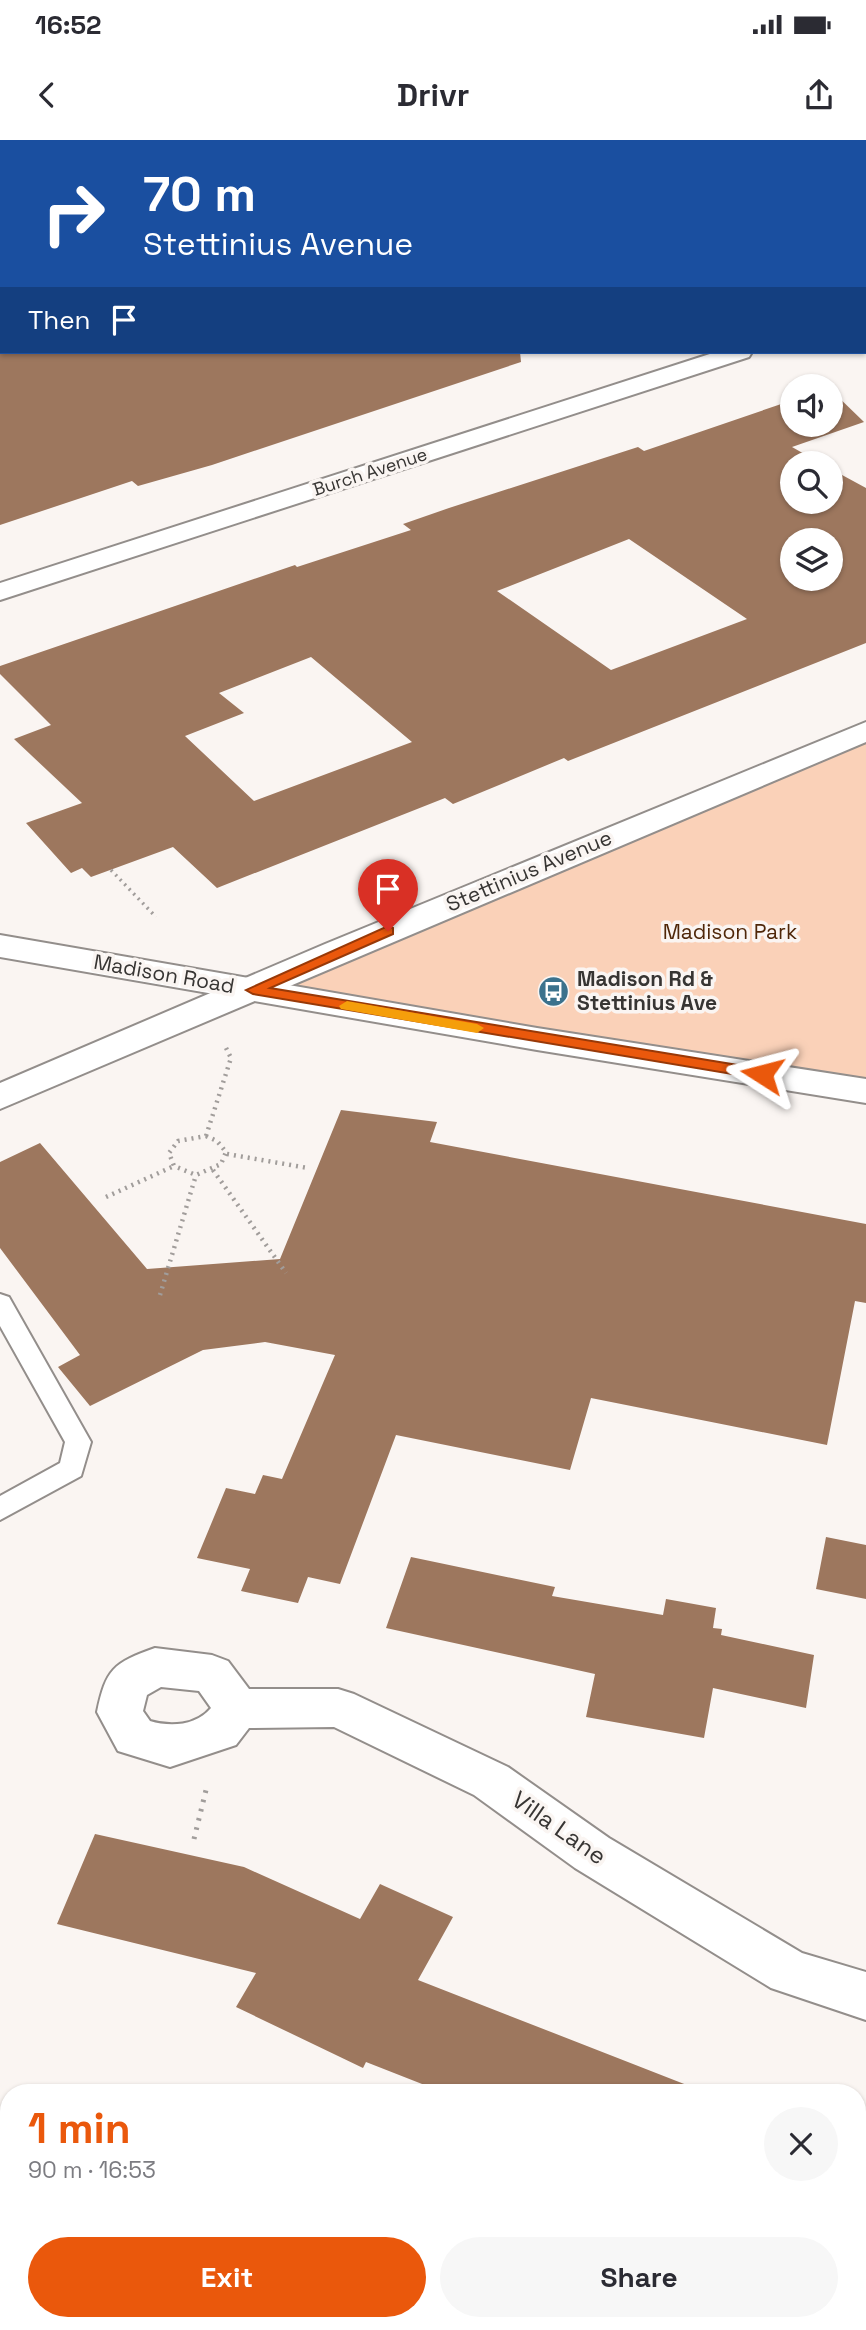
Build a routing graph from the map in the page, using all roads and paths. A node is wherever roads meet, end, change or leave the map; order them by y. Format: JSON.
{"nodes":[{"id":1,"x":734,"y":354,"type":"edge"},
{"id":2,"x":0,"y":592,"type":"edge"},
{"id":3,"x":866,"y":731,"type":"edge"},
{"id":4,"x":111,"y":870,"type":"dead end"},
{"id":5,"x":156,"y":917,"type":"dead end"},
{"id":6,"x":0,"y":946,"type":"edge"},
{"id":7,"x":253,"y":990,"type":"junction"},
{"id":8,"x":222,"y":1040,"type":"dead end"},
{"id":9,"x":866,"y":1091,"type":"edge"},
{"id":10,"x":0,"y":1097,"type":"edge"},
{"id":11,"x":206,"y":1136,"type":"junction"},
{"id":12,"x":226,"y":1154,"type":"junction"},
{"id":13,"x":174,"y":1166,"type":"junction"},
{"id":14,"x":308,"y":1168,"type":"dead end"},
{"id":15,"x":213,"y":1170,"type":"junction"},
{"id":16,"x":196,"y":1175,"type":"junction"},
{"id":17,"x":106,"y":1197,"type":"dead end"},
{"id":18,"x":286,"y":1273,"type":"dead end"},
{"id":19,"x":160,"y":1295,"type":"dead end"},
{"id":20,"x":0,"y":1303,"type":"edge"},
{"id":21,"x":0,"y":1509,"type":"edge"},
{"id":22,"x":237,"y":1709,"type":"dead end"},
{"id":23,"x":866,"y":1996,"type":"edge"}],
"edges":[{"from":1,"to":2,"type":"street","name":"Burch Avenue"},
{"from":3,"to":7,"type":"street","name":"Stettinius Avenue"},
{"from":4,"to":5,"type":"path"},
{"from":6,"to":7,"type":"street","name":"Madison Road"},
{"from":7,"to":9,"type":"street","name":"Madison Road"},
{"from":7,"to":10,"type":"street","name":"Stettinius Avenue"},
{"from":8,"to":11,"type":"path"},
{"from":11,"to":12,"type":"path"},
{"from":11,"to":13,"type":"path"},
{"from":12,"to":14,"type":"path"},
{"from":12,"to":15,"type":"path"},
{"from":13,"to":16,"type":"path"},
{"from":13,"to":17,"type":"path"},
{"from":15,"to":16,"type":"path"},
{"from":15,"to":18,"type":"path"},
{"from":16,"to":19,"type":"path"},
{"from":20,"to":21,"type":"lane"},
{"from":22,"to":23,"type":"street","name":"Villa Lane"}]}
